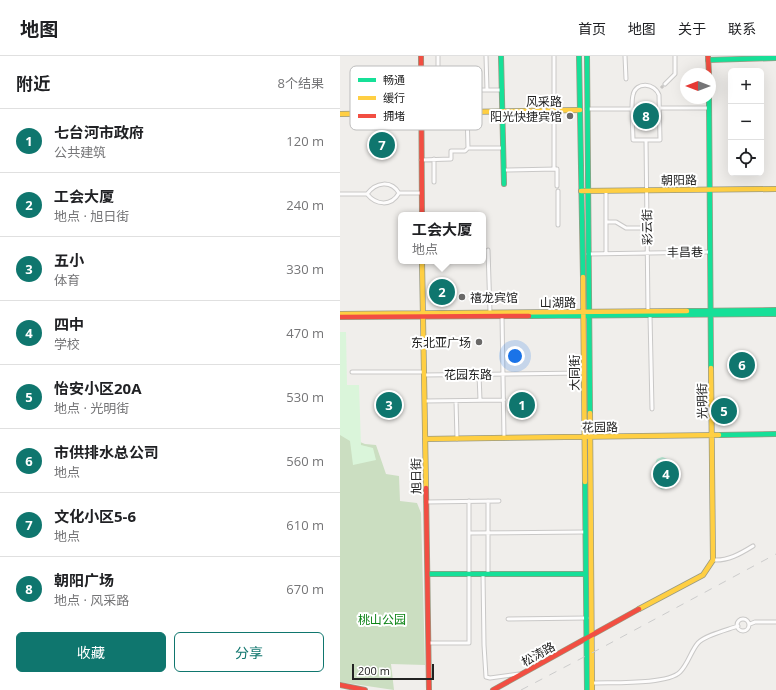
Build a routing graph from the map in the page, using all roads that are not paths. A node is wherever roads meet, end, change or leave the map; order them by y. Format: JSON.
{"nodes":[{"id":1,"x":486,"y":56,"type":"edge"},
{"id":2,"x":501,"y":56,"type":"edge"},
{"id":3,"x":554,"y":56,"type":"edge"},
{"id":4,"x":579,"y":56,"type":"edge"},
{"id":5,"x":587,"y":56,"type":"edge"},
{"id":6,"x":625,"y":56,"type":"edge"},
{"id":7,"x":675,"y":56,"type":"edge"},
{"id":8,"x":744,"y":57,"type":"edge"},
{"id":9,"x":708,"y":58,"type":"edge"},
{"id":10,"x":776,"y":58,"type":"edge"},
{"id":11,"x":709,"y":68,"type":"edge"},
{"id":12,"x":626,"y":79,"type":"dead end"},
{"id":13,"x":665,"y":84,"type":"tunnel mouth"},
{"id":14,"x":661,"y":88,"type":"tunnel mouth"},
{"id":15,"x":482,"y":90,"type":"edge"},
{"id":16,"x":486,"y":90,"type":"junction"},
{"id":17,"x":502,"y":90,"type":"junction"},
{"id":18,"x":658,"y":91,"type":"junction"},
{"id":19,"x":709,"y":104,"type":"edge"},
{"id":20,"x":632,"y":108,"type":"junction"},
{"id":21,"x":660,"y":108,"type":"junction"},
{"id":22,"x":709,"y":108,"type":"junction"},
{"id":23,"x":587,"y":109,"type":"junction"},
{"id":24,"x":580,"y":110,"type":"junction"},
{"id":25,"x":502,"y":111,"type":"junction"},
{"id":26,"x":553,"y":111,"type":"junction"},
{"id":27,"x":482,"y":112,"type":"edge"},
{"id":28,"x":340,"y":114,"type":"edge"},
{"id":29,"x":350,"y":114,"type":"edge"},
{"id":30,"x":421,"y":130,"type":"edge"},
{"id":31,"x":468,"y":130,"type":"edge"},
{"id":32,"x":646,"y":140,"type":"junction"},
{"id":33,"x":468,"y":148,"type":"junction"},
{"id":34,"x":503,"y":148,"type":"junction"},
{"id":35,"x":434,"y":159,"type":"junction"},
{"id":36,"x":421,"y":160,"type":"junction"},
{"id":37,"x":554,"y":169,"type":"junction"},
{"id":38,"x":504,"y":170,"type":"junction"},
{"id":39,"x":434,"y":182,"type":"dead end"},
{"id":40,"x":504,"y":184,"type":"dead end"},
{"id":41,"x":557,"y":186,"type":"dead end"},
{"id":42,"x":776,"y":189,"type":"edge"},
{"id":43,"x":646,"y":190,"type":"junction"},
{"id":44,"x":710,"y":190,"type":"junction"},
{"id":45,"x":558,"y":191,"type":"dead end"},
{"id":46,"x":581,"y":191,"type":"junction"},
{"id":47,"x":588,"y":191,"type":"junction"},
{"id":48,"x":606,"y":191,"type":"junction"},
{"id":49,"x":399,"y":193,"type":"junction"},
{"id":50,"x":421,"y":193,"type":"junction"},
{"id":51,"x":340,"y":194,"type":"edge"},
{"id":52,"x":367,"y":194,"type":"junction"},
{"id":53,"x":422,"y":212,"type":"edge"},
{"id":54,"x":606,"y":222,"type":"junction"},
{"id":55,"x":558,"y":225,"type":"dead end"},
{"id":56,"x":647,"y":228,"type":"junction"},
{"id":57,"x":488,"y":250,"type":"dead end"},
{"id":58,"x":710,"y":252,"type":"junction"},
{"id":59,"x":606,"y":253,"type":"junction"},
{"id":60,"x":647,"y":253,"type":"junction"},
{"id":61,"x":588,"y":254,"type":"junction"},
{"id":62,"x":422,"y":264,"type":"edge"},
{"id":63,"x":776,"y":310,"type":"edge"},
{"id":64,"x":490,"y":312,"type":"junction"},
{"id":65,"x":711,"y":312,"type":"junction"},
{"id":66,"x":340,"y":314,"type":"edge"},
{"id":67,"x":502,"y":314,"type":"junction"},
{"id":68,"x":586,"y":314,"type":"junction"},
{"id":69,"x":649,"y":314,"type":"junction"},
{"id":70,"x":776,"y":314,"type":"edge"},
{"id":71,"x":423,"y":315,"type":"junction"},
{"id":72,"x":340,"y":317,"type":"edge"},
{"id":73,"x":352,"y":372,"type":"dead end"},
{"id":74,"x":424,"y":373,"type":"junction"},
{"id":75,"x":584,"y":373,"type":"junction"},
{"id":76,"x":479,"y":374,"type":"junction"},
{"id":77,"x":503,"y":374,"type":"junction"},
{"id":78,"x":480,"y":400,"type":"junction"},
{"id":79,"x":504,"y":400,"type":"junction"},
{"id":80,"x":425,"y":401,"type":"junction"},
{"id":81,"x":456,"y":401,"type":"junction"},
{"id":82,"x":652,"y":409,"type":"dead end"},
{"id":83,"x":776,"y":434,"type":"edge"},
{"id":84,"x":712,"y":435,"type":"junction"},
{"id":85,"x":588,"y":437,"type":"junction"},
{"id":86,"x":504,"y":438,"type":"junction"},
{"id":87,"x":425,"y":439,"type":"junction"},
{"id":88,"x":457,"y":439,"type":"junction"},
{"id":89,"x":469,"y":501,"type":"junction"},
{"id":90,"x":488,"y":501,"type":"junction"},
{"id":91,"x":499,"y":501,"type":"dead end"},
{"id":92,"x":426,"y":502,"type":"junction"},
{"id":93,"x":586,"y":532,"type":"junction"},
{"id":94,"x":469,"y":533,"type":"junction"},
{"id":95,"x":488,"y":533,"type":"junction"},
{"id":96,"x":753,"y":546,"type":"dead end"},
{"id":97,"x":713,"y":560,"type":"junction"},
{"id":98,"x":428,"y":574,"type":"junction"},
{"id":99,"x":469,"y":574,"type":"junction"},
{"id":100,"x":486,"y":574,"type":"junction"},
{"id":101,"x":586,"y":574,"type":"junction"},
{"id":102,"x":586,"y":618,"type":"junction"},
{"id":103,"x":508,"y":619,"type":"dead end"},
{"id":104,"x":776,"y":622,"type":"edge"},
{"id":105,"x":750,"y":624,"type":"junction"},
{"id":106,"x":738,"y":626,"type":"junction"},
{"id":107,"x":592,"y":635,"type":"junction"},
{"id":108,"x":587,"y":637,"type":"junction"},
{"id":109,"x":429,"y":643,"type":"junction"},
{"id":110,"x":523,"y":673,"type":"junction"},
{"id":111,"x":592,"y":682,"type":"junction"},
{"id":112,"x":340,"y":685,"type":"edge"},
{"id":113,"x":365,"y":690,"type":"edge"},
{"id":114,"x":430,"y":690,"type":"edge"},
{"id":115,"x":493,"y":690,"type":"edge"},
{"id":116,"x":587,"y":690,"type":"edge"},
{"id":117,"x":592,"y":690,"type":"edge"}],
"edges":[{"from":1,"to":16,"type":"street"},
{"from":2,"to":17,"type":"main road"},
{"from":3,"to":26,"type":"street"},
{"from":4,"to":24,"type":"main road","name":"大同街"},
{"from":5,"to":23,"type":"main road","name":"大同街"},
{"from":6,"to":12,"type":"street"},
{"from":7,"to":13,"type":"street"},
{"from":8,"to":9,"type":"main road"},
{"from":8,"to":10,"type":"main road"},
{"from":9,"to":11,"type":"main road"},
{"from":14,"to":18,"type":"street"},
{"from":15,"to":16,"type":"street"},
{"from":16,"to":17,"type":"street"},
{"from":17,"to":25,"type":"main road"},
{"from":18,"to":20,"type":"street"},
{"from":18,"to":21,"type":"street"},
{"from":19,"to":22,"type":"main road","name":"光明街"},
{"from":20,"to":23,"type":"street"},
{"from":20,"to":32,"type":"street"},
{"from":21,"to":22,"type":"street"},
{"from":21,"to":32,"type":"street"},
{"from":22,"to":44,"type":"main road","name":"光明街"},
{"from":23,"to":47,"type":"main road","name":"大同街"},
{"from":24,"to":26,"type":"main road","name":"风采路"},
{"from":24,"to":46,"type":"main road","name":"大同街"},
{"from":25,"to":26,"type":"main road","name":"风采路"},
{"from":25,"to":27,"type":"main road","name":"风采路"},
{"from":25,"to":34,"type":"main road"},
{"from":26,"to":37,"type":"street"},
{"from":28,"to":29,"type":"main road","name":"风采路"},
{"from":30,"to":36,"type":"main road"},
{"from":31,"to":33,"type":"street"},
{"from":32,"to":43,"type":"street","name":"彩云街"},
{"from":33,"to":34,"type":"street"},
{"from":33,"to":35,"type":"street"},
{"from":34,"to":38,"type":"main road"},
{"from":35,"to":36,"type":"street"},
{"from":35,"to":39,"type":"street"},
{"from":36,"to":50,"type":"main road"},
{"from":37,"to":38,"type":"street"},
{"from":37,"to":41,"type":"street"},
{"from":38,"to":40,"type":"main road"},
{"from":42,"to":44,"type":"main road","name":"朝阳路"},
{"from":43,"to":44,"type":"main road","name":"朝阳路"},
{"from":43,"to":48,"type":"main road","name":"朝阳路"},
{"from":43,"to":56,"type":"street","name":"彩云街"},
{"from":44,"to":58,"type":"main road","name":"光明街"},
{"from":45,"to":55,"type":"street"},
{"from":46,"to":47,"type":"main road","name":"朝阳路"},
{"from":46,"to":68,"type":"main road","name":"大同街"},
{"from":47,"to":48,"type":"main road","name":"朝阳路"},
{"from":47,"to":61,"type":"main road","name":"大同街"},
{"from":48,"to":54,"type":"street"},
{"from":49,"to":50,"type":"street"},
{"from":49,"to":52,"type":"street"},
{"from":49,"to":52,"type":"street"},
{"from":50,"to":53,"type":"main road"},
{"from":51,"to":52,"type":"street"},
{"from":54,"to":56,"type":"street"},
{"from":54,"to":59,"type":"street"},
{"from":56,"to":60,"type":"street","name":"彩云街"},
{"from":57,"to":64,"type":"street"},
{"from":58,"to":60,"type":"street","name":"丰昌巷"},
{"from":58,"to":65,"type":"main road","name":"光明街"},
{"from":59,"to":60,"type":"street","name":"丰昌巷"},
{"from":59,"to":61,"type":"street","name":"丰昌巷"},
{"from":60,"to":69,"type":"street","name":"彩云街"},
{"from":61,"to":68,"type":"main road","name":"大同街"},
{"from":62,"to":71,"type":"main road","name":"旭日街"},
{"from":63,"to":65,"type":"main road","name":"山湖路"},
{"from":64,"to":67,"type":"main road","name":"山湖路"},
{"from":64,"to":71,"type":"main road","name":"山湖路"},
{"from":65,"to":69,"type":"main road","name":"山湖路"},
{"from":65,"to":70,"type":"main road","name":"山湖路"},
{"from":65,"to":84,"type":"main road","name":"光明街"},
{"from":66,"to":71,"type":"main road","name":"山湖路"},
{"from":67,"to":68,"type":"main road","name":"山湖路"},
{"from":67,"to":71,"type":"main road","name":"山湖路"},
{"from":67,"to":77,"type":"street"},
{"from":68,"to":69,"type":"main road","name":"山湖路"},
{"from":68,"to":75,"type":"main road","name":"大同街"},
{"from":68,"to":85,"type":"main road","name":"大同街"},
{"from":69,"to":82,"type":"street","name":"彩云街"},
{"from":71,"to":72,"type":"main road","name":"山湖路"},
{"from":71,"to":74,"type":"main road","name":"旭日街"},
{"from":73,"to":74,"type":"street","name":"花园东路"},
{"from":74,"to":76,"type":"street","name":"花园东路"},
{"from":74,"to":80,"type":"main road","name":"旭日街"},
{"from":75,"to":77,"type":"street","name":"花园东路"},
{"from":75,"to":85,"type":"main road","name":"大同街"},
{"from":76,"to":77,"type":"street","name":"花园东路"},
{"from":76,"to":78,"type":"street"},
{"from":77,"to":79,"type":"street"},
{"from":78,"to":79,"type":"street"},
{"from":78,"to":81,"type":"street"},
{"from":79,"to":86,"type":"street"},
{"from":80,"to":81,"type":"street"},
{"from":80,"to":87,"type":"main road","name":"旭日街"},
{"from":81,"to":88,"type":"street"},
{"from":83,"to":84,"type":"main road","name":"花园路"},
{"from":84,"to":85,"type":"main road","name":"花园路"},
{"from":84,"to":97,"type":"main road","name":"光明街"},
{"from":85,"to":86,"type":"main road","name":"花园路"},
{"from":85,"to":93,"type":"main road","name":"大同街"},
{"from":85,"to":107,"type":"main road","name":"大同街"},
{"from":86,"to":88,"type":"main road","name":"花园路"},
{"from":87,"to":88,"type":"main road","name":"花园路"},
{"from":87,"to":92,"type":"main road","name":"旭日街"},
{"from":89,"to":90,"type":"street"},
{"from":89,"to":92,"type":"street"},
{"from":89,"to":94,"type":"street"},
{"from":90,"to":91,"type":"street"},
{"from":90,"to":95,"type":"street"},
{"from":92,"to":98,"type":"main road","name":"旭日街"},
{"from":93,"to":95,"type":"street"},
{"from":93,"to":101,"type":"main road","name":"大同街"},
{"from":94,"to":95,"type":"street"},
{"from":94,"to":99,"type":"street"},
{"from":95,"to":100,"type":"street"},
{"from":96,"to":97,"type":"street"},
{"from":97,"to":107,"type":"main road"},
{"from":98,"to":99,"type":"main road"},
{"from":98,"to":109,"type":"main road","name":"旭日街"},
{"from":99,"to":100,"type":"main road"},
{"from":99,"to":109,"type":"street"},
{"from":100,"to":101,"type":"main road"},
{"from":100,"to":110,"type":"street"},
{"from":101,"to":102,"type":"main road","name":"大同街"},
{"from":102,"to":103,"type":"street"},
{"from":102,"to":108,"type":"main road","name":"大同街"},
{"from":104,"to":105,"type":"street"},
{"from":105,"to":106,"type":"street"},
{"from":105,"to":106,"type":"street"},
{"from":106,"to":111,"type":"street"},
{"from":107,"to":108,"type":"main road","name":"松涛路"},
{"from":107,"to":111,"type":"main road","name":"大同街"},
{"from":108,"to":110,"type":"main road","name":"松涛路"},
{"from":108,"to":116,"type":"main road","name":"大同街"},
{"from":109,"to":114,"type":"main road","name":"旭日街"},
{"from":110,"to":115,"type":"main road","name":"松涛路"},
{"from":111,"to":117,"type":"main road","name":"大同街"},
{"from":112,"to":113,"type":"main road"}]}
